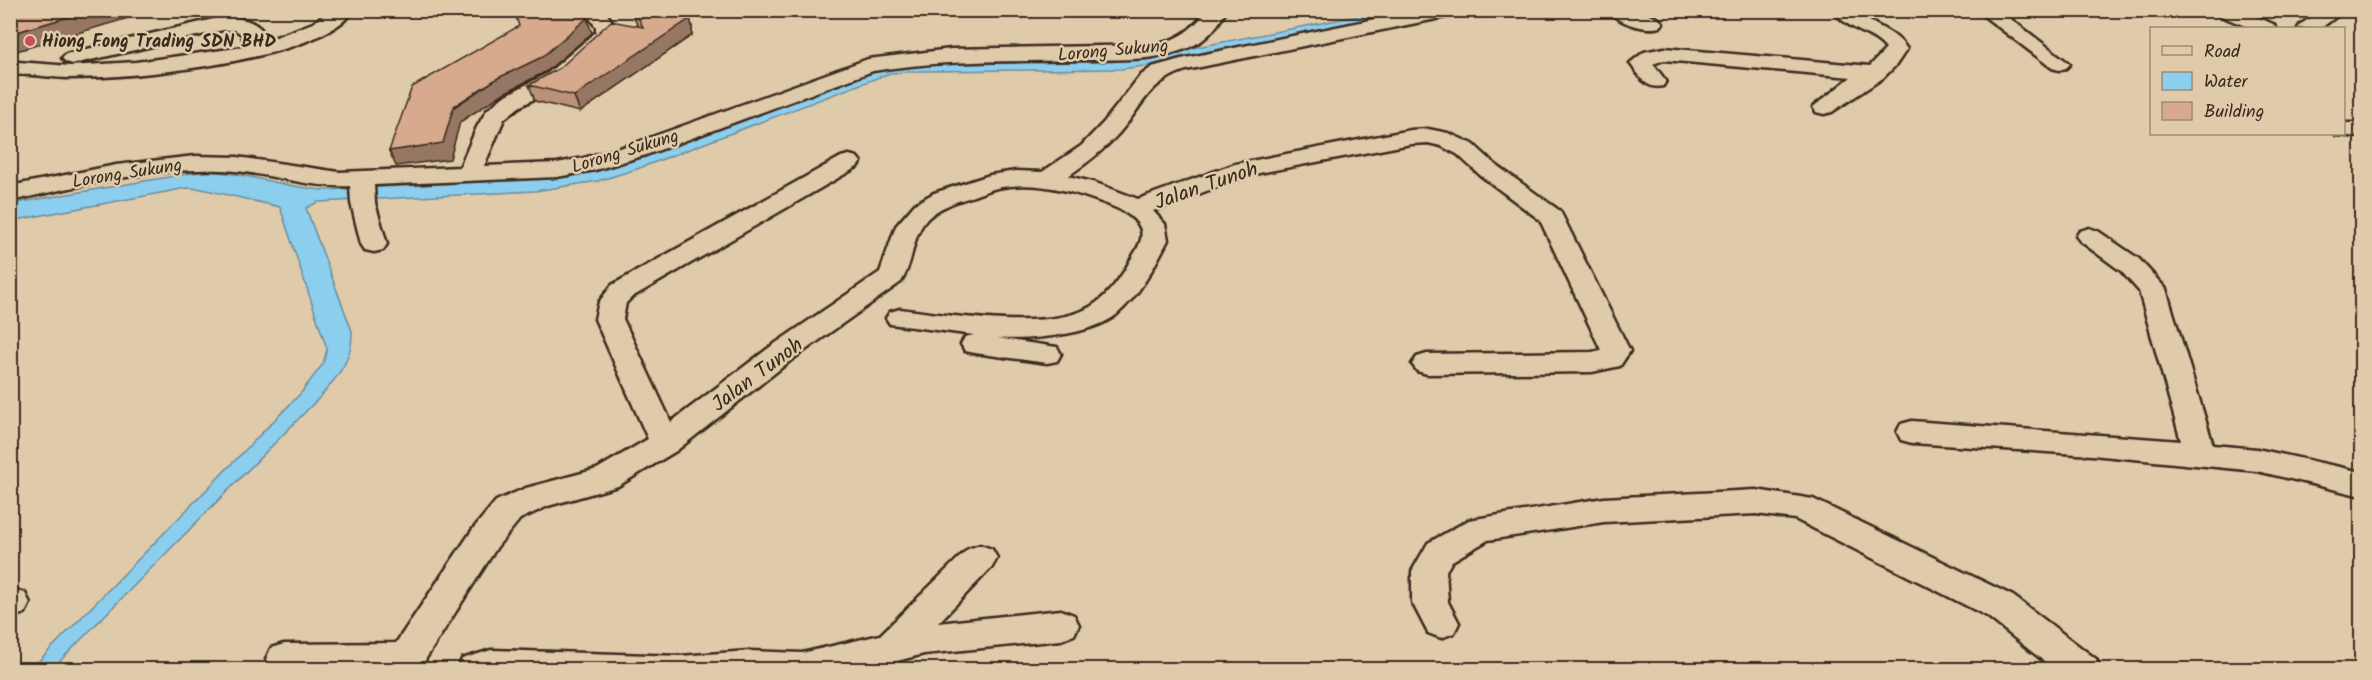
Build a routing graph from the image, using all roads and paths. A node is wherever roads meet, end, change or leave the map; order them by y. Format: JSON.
{"nodes":[{"id":1,"x":345,"y":10,"type":"edge"},
{"id":2,"x":594,"y":10,"type":"edge"},
{"id":3,"x":1217,"y":10,"type":"edge"},
{"id":4,"x":1451,"y":10,"type":"edge"},
{"id":5,"x":1617,"y":10,"type":"edge"},
{"id":6,"x":1843,"y":10,"type":"edge"},
{"id":7,"x":1986,"y":10,"type":"edge"},
{"id":8,"x":2321,"y":10,"type":"edge"},
{"id":9,"x":2239,"y":13,"type":"edge"},
{"id":10,"x":1653,"y":23,"type":"dead end"},
{"id":11,"x":2264,"y":27,"type":"edge"},
{"id":12,"x":2310,"y":27,"type":"edge"},
{"id":13,"x":255,"y":50,"type":"junction"},
{"id":14,"x":2059,"y":64,"type":"dead end"},
{"id":15,"x":16,"y":68,"type":"edge"},
{"id":16,"x":1875,"y":74,"type":"junction"},
{"id":17,"x":1655,"y":81,"type":"dead end"},
{"id":18,"x":1824,"y":107,"type":"dead end"},
{"id":19,"x":2345,"y":130,"type":"edge"},
{"id":20,"x":2361,"y":130,"type":"edge"},
{"id":21,"x":849,"y":162,"type":"dead end"},
{"id":22,"x":470,"y":174,"type":"junction"},
{"id":23,"x":1047,"y":180,"type":"junction"},
{"id":24,"x":363,"y":189,"type":"junction"},
{"id":25,"x":10,"y":194,"type":"edge"},
{"id":26,"x":1137,"y":208,"type":"junction"},
{"id":27,"x":2089,"y":236,"type":"dead end"},
{"id":28,"x":374,"y":244,"type":"dead end"},
{"id":29,"x":869,"y":292,"type":"junction"},
{"id":30,"x":900,"y":318,"type":"junction"},
{"id":31,"x":1047,"y":354,"type":"dead end"},
{"id":32,"x":1427,"y":364,"type":"dead end"},
{"id":33,"x":1912,"y":432,"type":"dead end"},
{"id":34,"x":665,"y":443,"type":"junction"},
{"id":35,"x":2200,"y":453,"type":"junction"},
{"id":36,"x":2361,"y":484,"type":"edge"},
{"id":37,"x":981,"y":558,"type":"dead end"},
{"id":38,"x":1441,"y":623,"type":"dead end"},
{"id":39,"x":1061,"y":625,"type":"dead end"},
{"id":40,"x":891,"y":647,"type":"junction"},
{"id":41,"x":284,"y":659,"type":"dead end"},
{"id":42,"x":407,"y":664,"type":"edge"},
{"id":43,"x":475,"y":669,"type":"edge"},
{"id":44,"x":676,"y":669,"type":"edge"},
{"id":45,"x":686,"y":669,"type":"edge"},
{"id":46,"x":803,"y":669,"type":"edge"},
{"id":47,"x":2083,"y":669,"type":"edge"}],
"edges":[{"from":1,"to":13,"type":"street"},
{"from":2,"to":22,"type":"street"},
{"from":3,"to":22,"type":"street","name":"Lorong Sukung"},
{"from":4,"to":23,"type":"street"},
{"from":5,"to":10,"type":"street"},
{"from":6,"to":16,"type":"street"},
{"from":7,"to":14,"type":"street"},
{"from":8,"to":12,"type":"street"},
{"from":9,"to":11,"type":"street"},
{"from":13,"to":15,"type":"street"},
{"from":13,"to":15,"type":"street"},
{"from":16,"to":17,"type":"street"},
{"from":16,"to":18,"type":"street"},
{"from":19,"to":20,"type":"street"},
{"from":21,"to":34,"type":"street"},
{"from":22,"to":24,"type":"street","name":"Lorong Sukung"},
{"from":23,"to":26,"type":"street","name":"Jalan Tunoh"},
{"from":23,"to":29,"type":"street","name":"Jalan Tunoh"},
{"from":24,"to":25,"type":"street","name":"Lorong Sukung"},
{"from":24,"to":28,"type":"street"},
{"from":26,"to":30,"type":"street"},
{"from":26,"to":32,"type":"street","name":"Jalan Tunoh"},
{"from":27,"to":35,"type":"street"},
{"from":29,"to":30,"type":"street"},
{"from":29,"to":34,"type":"street","name":"Jalan Tunoh"},
{"from":30,"to":31,"type":"street"},
{"from":33,"to":35,"type":"street"},
{"from":34,"to":42,"type":"street","name":"Jalan Tunoh"},
{"from":35,"to":36,"type":"street"},
{"from":37,"to":40,"type":"street"},
{"from":38,"to":47,"type":"street"},
{"from":39,"to":40,"type":"street"},
{"from":40,"to":46,"type":"street"},
{"from":41,"to":42,"type":"street"},
{"from":43,"to":44,"type":"street"},
{"from":45,"to":46,"type":"street"}]}
